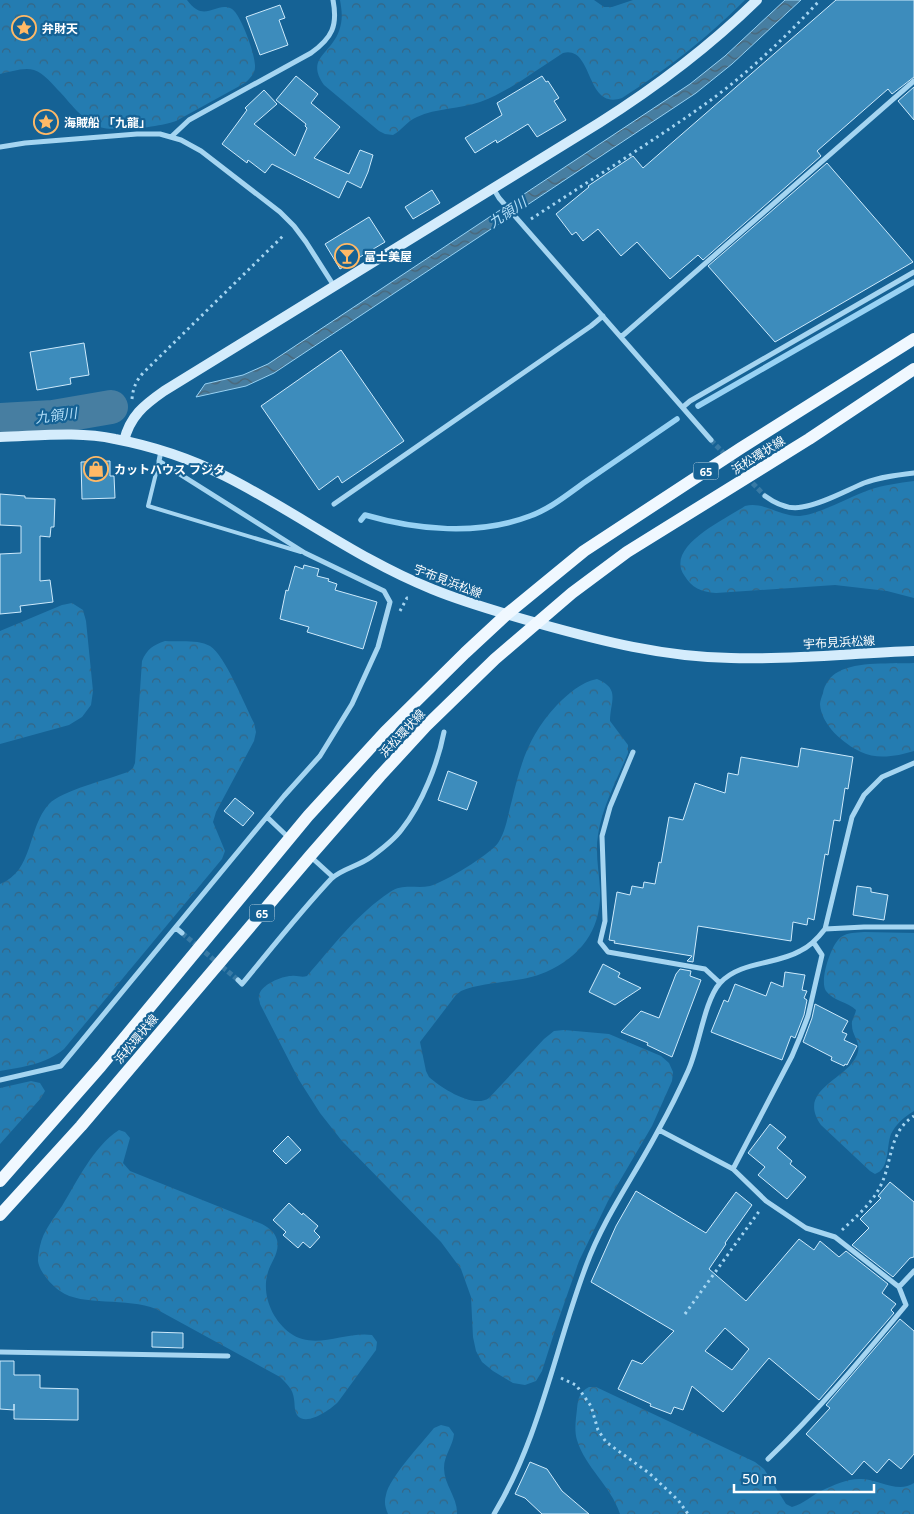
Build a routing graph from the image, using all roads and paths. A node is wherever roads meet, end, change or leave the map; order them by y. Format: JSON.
{"nodes":[{"id":1,"x":333,"y":0,"type":"edge"},
{"id":2,"x":757,"y":0,"type":"edge"},
{"id":3,"x":820,"y":0,"type":"edge"},
{"id":4,"x":914,"y":82,"type":"edge"},
{"id":5,"x":171,"y":137,"type":"junction"},
{"id":6,"x":0,"y":147,"type":"edge"},
{"id":7,"x":493,"y":188,"type":"junction"},
{"id":8,"x":523,"y":225,"type":"junction"},
{"id":9,"x":294,"y":226,"type":"junction"},
{"id":10,"x":914,"y":272,"type":"edge"},
{"id":11,"x":334,"y":286,"type":"junction"},
{"id":12,"x":603,"y":316,"type":"junction"},
{"id":13,"x":621,"y":337,"type":"junction"},
{"id":14,"x":914,"y":339,"type":"edge"},
{"id":15,"x":914,"y":369,"type":"edge"},
{"id":16,"x":683,"y":407,"type":"junction"},
{"id":17,"x":136,"y":414,"type":"junction"},
{"id":18,"x":0,"y":437,"type":"edge"},
{"id":19,"x":711,"y":440,"type":"tunnel mouth"},
{"id":20,"x":124,"y":441,"type":"junction"},
{"id":21,"x":160,"y":456,"type":"junction"},
{"id":22,"x":914,"y":472,"type":"edge"},
{"id":23,"x":765,"y":496,"type":"tunnel mouth"},
{"id":24,"x":334,"y":504,"type":"dead end"},
{"id":25,"x":305,"y":553,"type":"junction"},
{"id":26,"x":411,"y":599,"type":"dead end"},
{"id":27,"x":401,"y":611,"type":"dead end"},
{"id":28,"x":507,"y":614,"type":"junction"},
{"id":29,"x":537,"y":623,"type":"junction"},
{"id":30,"x":914,"y":651,"type":"edge"},
{"id":31,"x":444,"y":732,"type":"dead end"},
{"id":32,"x":632,"y":752,"type":"dead end"},
{"id":33,"x":914,"y":763,"type":"edge"},
{"id":34,"x":267,"y":817,"type":"junction"},
{"id":35,"x":290,"y":838,"type":"junction"},
{"id":36,"x":310,"y":856,"type":"junction"},
{"id":37,"x":333,"y":877,"type":"junction"},
{"id":38,"x":176,"y":928,"type":"junction"},
{"id":39,"x":914,"y":928,"type":"edge"},
{"id":40,"x":825,"y":929,"type":"junction"},
{"id":41,"x":182,"y":933,"type":"tunnel mouth"},
{"id":42,"x":814,"y":943,"type":"junction"},
{"id":43,"x":238,"y":980,"type":"dead end"},
{"id":44,"x":720,"y":983,"type":"junction"},
{"id":45,"x":0,"y":1080,"type":"edge"},
{"id":46,"x":914,"y":1116,"type":"edge"},
{"id":47,"x":659,"y":1130,"type":"junction"},
{"id":48,"x":733,"y":1169,"type":"junction"},
{"id":49,"x":0,"y":1181,"type":"edge"},
{"id":50,"x":766,"y":1201,"type":"junction"},
{"id":51,"x":0,"y":1215,"type":"edge"},
{"id":52,"x":834,"y":1238,"type":"junction"},
{"id":53,"x":914,"y":1271,"type":"edge"},
{"id":54,"x":899,"y":1287,"type":"junction"},
{"id":55,"x":685,"y":1314,"type":"dead end"},
{"id":56,"x":0,"y":1352,"type":"edge"},
{"id":57,"x":228,"y":1356,"type":"dead end"},
{"id":58,"x":551,"y":1373,"type":"junction"},
{"id":59,"x":768,"y":1459,"type":"dead end"},
{"id":60,"x":494,"y":1514,"type":"edge"},
{"id":61,"x":688,"y":1514,"type":"edge"}],
"edges":[{"from":1,"to":5,"type":"street"},
{"from":2,"to":7,"type":"main road"},
{"from":3,"to":8,"type":"path"},
{"from":4,"to":13,"type":"street"},
{"from":5,"to":6,"type":"street"},
{"from":5,"to":9,"type":"street"},
{"from":7,"to":8,"type":"street"},
{"from":7,"to":11,"type":"main road"},
{"from":8,"to":12,"type":"street"},
{"from":9,"to":11,"type":"street"},
{"from":9,"to":17,"type":"path"},
{"from":10,"to":16,"type":"street"},
{"from":11,"to":17,"type":"main road"},
{"from":12,"to":13,"type":"street"},
{"from":12,"to":24,"type":"street"},
{"from":13,"to":16,"type":"street"},
{"from":14,"to":28,"type":"main road","name":"浜松環状線","number":"65"},
{"from":15,"to":29,"type":"main road","name":"浜松環状線","number":"65"},
{"from":16,"to":19,"type":"street"},
{"from":17,"to":20,"type":"main road"},
{"from":18,"to":20,"type":"main road","name":"宇布見浜松線"},
{"from":20,"to":21,"type":"main road","name":"宇布見浜松線"},
{"from":21,"to":25,"type":"street"},
{"from":21,"to":25,"type":"lane"},
{"from":21,"to":28,"type":"main road","name":"宇布見浜松線"},
{"from":22,"to":23,"type":"street"},
{"from":25,"to":34,"type":"street"},
{"from":26,"to":27,"type":"path"},
{"from":28,"to":29,"type":"main road","name":"宇布見浜松線"},
{"from":28,"to":35,"type":"main road","name":"浜松環状線","number":"65"},
{"from":29,"to":30,"type":"main road","name":"宇布見浜松線"},
{"from":29,"to":36,"type":"main road","name":"浜松環状線","number":"65"},
{"from":31,"to":37,"type":"street"},
{"from":32,"to":44,"type":"street"},
{"from":33,"to":40,"type":"street"},
{"from":34,"to":35,"type":"street"},
{"from":34,"to":38,"type":"street"},
{"from":35,"to":49,"type":"main road","name":"浜松環状線","number":"65"},
{"from":36,"to":37,"type":"street"},
{"from":36,"to":51,"type":"main road","name":"浜松環状線","number":"65"},
{"from":37,"to":43,"type":"street"},
{"from":38,"to":41,"type":"street"},
{"from":38,"to":45,"type":"street"},
{"from":39,"to":40,"type":"street"},
{"from":40,"to":42,"type":"street"},
{"from":42,"to":44,"type":"street"},
{"from":42,"to":48,"type":"street"},
{"from":44,"to":47,"type":"street"},
{"from":46,"to":52,"type":"path"},
{"from":47,"to":48,"type":"street"},
{"from":47,"to":58,"type":"street"},
{"from":48,"to":50,"type":"street"},
{"from":50,"to":52,"type":"street"},
{"from":50,"to":55,"type":"path"},
{"from":52,"to":54,"type":"street"},
{"from":53,"to":54,"type":"street"},
{"from":54,"to":59,"type":"street"},
{"from":56,"to":57,"type":"street"},
{"from":58,"to":60,"type":"street"},
{"from":58,"to":61,"type":"path"}]}
